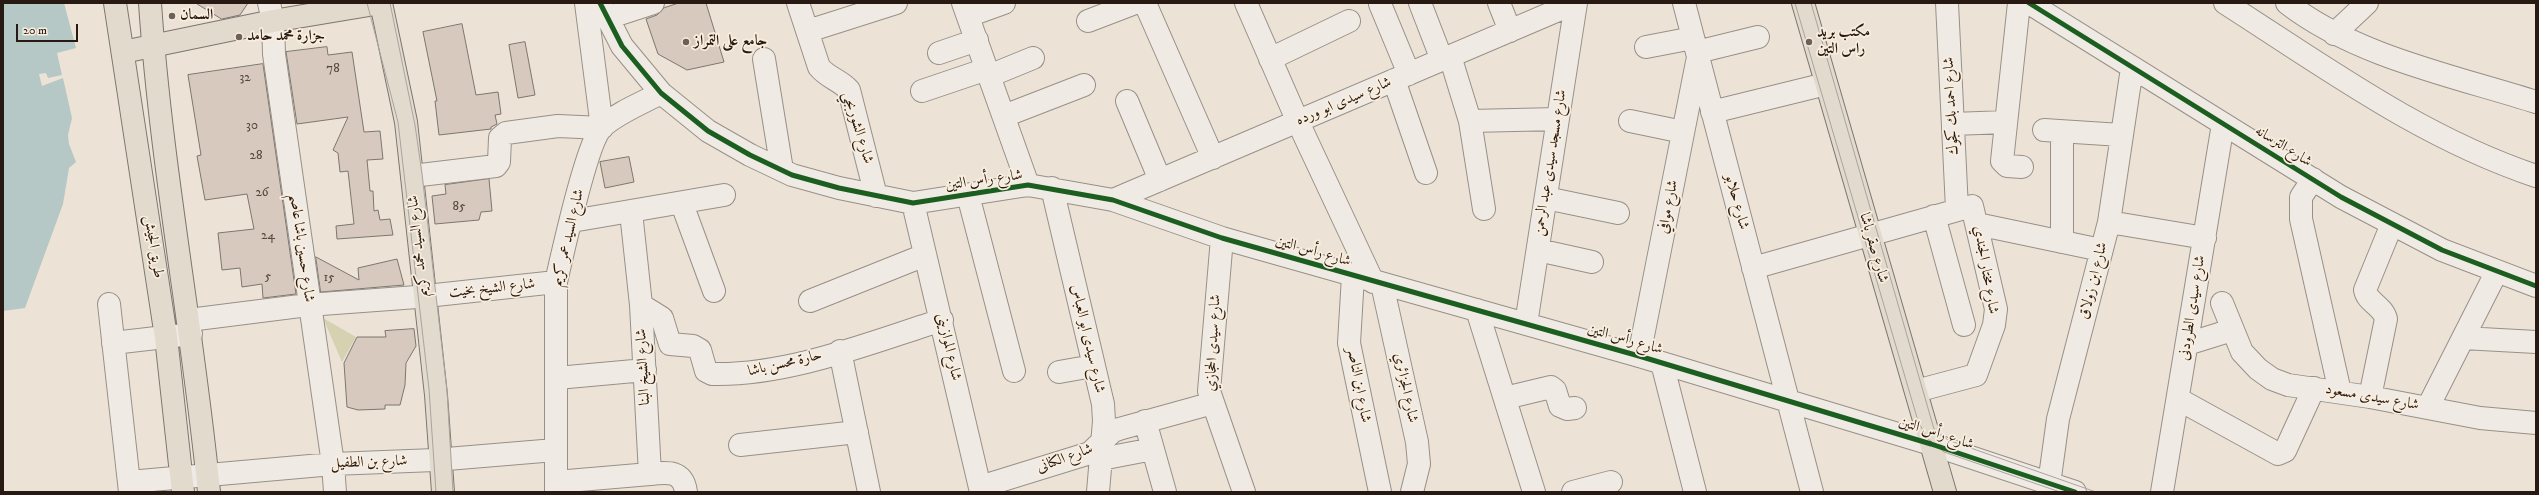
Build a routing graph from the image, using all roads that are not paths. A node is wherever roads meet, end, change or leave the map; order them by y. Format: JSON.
{"nodes":[{"id":1,"x":115,"y":3,"type":"edge"},
{"id":2,"x":150,"y":3,"type":"edge"},
{"id":3,"x":381,"y":3,"type":"edge"},
{"id":4,"x":586,"y":3,"type":"edge"},
{"id":5,"x":653,"y":3,"type":"edge"},
{"id":6,"x":798,"y":3,"type":"edge"},
{"id":7,"x":896,"y":3,"type":"edge"},
{"id":8,"x":1004,"y":3,"type":"edge"},
{"id":9,"x":1135,"y":3,"type":"edge"},
{"id":10,"x":1145,"y":3,"type":"edge"},
{"id":11,"x":1246,"y":3,"type":"edge"},
{"id":12,"x":1420,"y":3,"type":"edge"},
{"id":13,"x":1499,"y":3,"type":"edge"},
{"id":14,"x":1576,"y":3,"type":"edge"},
{"id":15,"x":1684,"y":3,"type":"edge"},
{"id":16,"x":1803,"y":3,"type":"edge"},
{"id":17,"x":1947,"y":3,"type":"edge"},
{"id":18,"x":2019,"y":3,"type":"edge"},
{"id":19,"x":2029,"y":3,"type":"edge"},
{"id":20,"x":2225,"y":3,"type":"edge"},
{"id":21,"x":2287,"y":3,"type":"edge"},
{"id":22,"x":2367,"y":3,"type":"edge"},
{"id":23,"x":1380,"y":4,"type":"dead end"},
{"id":24,"x":603,"y":10,"type":"edge"},
{"id":25,"x":966,"y":10,"type":"edge"},
{"id":26,"x":271,"y":12,"type":"edge"},
{"id":27,"x":1088,"y":21,"type":"dead end"},
{"id":28,"x":1349,"y":21,"type":"dead end"},
{"id":29,"x":1510,"y":30,"type":"junction"},
{"id":30,"x":808,"y":31,"type":"junction"},
{"id":31,"x":2334,"y":34,"type":"junction"},
{"id":32,"x":1758,"y":37,"type":"dead end"},
{"id":33,"x":977,"y":40,"type":"junction"},
{"id":34,"x":153,"y":46,"type":"junction"},
{"id":35,"x":1646,"y":47,"type":"dead end"},
{"id":36,"x":1696,"y":49,"type":"junction"},
{"id":37,"x":123,"y":52,"type":"junction"},
{"id":38,"x":939,"y":53,"type":"dead end"},
{"id":39,"x":1033,"y":58,"type":"dead end"},
{"id":40,"x":1446,"y":58,"type":"junction"},
{"id":41,"x":764,"y":59,"type":"dead end"},
{"id":42,"x":1270,"y":59,"type":"junction"},
{"id":43,"x":2132,"y":68,"type":"junction"},
{"id":44,"x":988,"y":73,"type":"junction"},
{"id":45,"x":1402,"y":77,"type":"junction"},
{"id":46,"x":1826,"y":84,"type":"junction"},
{"id":47,"x":1084,"y":85,"type":"dead end"},
{"id":48,"x":922,"y":91,"type":"dead end"},
{"id":49,"x":660,"y":93,"type":"junction"},
{"id":50,"x":1128,"y":101,"type":"dead end"},
{"id":51,"x":2536,"y":102,"type":"edge"},
{"id":52,"x":1712,"y":112,"type":"junction"},
{"id":53,"x":1004,"y":116,"type":"junction"},
{"id":54,"x":1558,"y":118,"type":"junction"},
{"id":55,"x":1470,"y":121,"type":"junction"},
{"id":56,"x":1630,"y":121,"type":"dead end"},
{"id":57,"x":1298,"y":122,"type":"junction"},
{"id":58,"x":2006,"y":122,"type":"junction"},
{"id":59,"x":1953,"y":124,"type":"junction"},
{"id":60,"x":2223,"y":124,"type":"junction"},
{"id":61,"x":602,"y":128,"type":"junction"},
{"id":62,"x":1683,"y":132,"type":"junction"},
{"id":63,"x":2121,"y":135,"type":"junction"},
{"id":64,"x":1214,"y":158,"type":"junction"},
{"id":65,"x":2022,"y":167,"type":"dead end"},
{"id":66,"x":782,"y":170,"type":"junction"},
{"id":67,"x":1426,"y":173,"type":"dead end"},
{"id":68,"x":412,"y":176,"type":"junction"},
{"id":69,"x":2536,"y":176,"type":"edge"},
{"id":70,"x":2313,"y":179,"type":"junction"},
{"id":71,"x":1160,"y":180,"type":"junction"},
{"id":72,"x":1028,"y":186,"type":"junction"},
{"id":73,"x":1052,"y":188,"type":"junction"},
{"id":74,"x":724,"y":195,"type":"dead end"},
{"id":75,"x":968,"y":195,"type":"junction"},
{"id":76,"x":876,"y":196,"type":"junction"},
{"id":77,"x":1546,"y":198,"type":"junction"},
{"id":78,"x":1113,"y":200,"type":"junction"},
{"id":79,"x":913,"y":203,"type":"junction"},
{"id":80,"x":682,"y":204,"type":"junction"},
{"id":81,"x":1484,"y":209,"type":"dead end"},
{"id":82,"x":1957,"y":209,"type":"junction"},
{"id":83,"x":631,"y":212,"type":"junction"},
{"id":84,"x":1618,"y":213,"type":"dead end"},
{"id":85,"x":1934,"y":216,"type":"junction"},
{"id":86,"x":572,"y":221,"type":"junction"},
{"id":87,"x":2109,"y":222,"type":"junction"},
{"id":88,"x":1977,"y":224,"type":"junction"},
{"id":89,"x":2392,"y":224,"type":"junction"},
{"id":90,"x":1869,"y":234,"type":"junction"},
{"id":91,"x":1222,"y":238,"type":"junction"},
{"id":92,"x":2205,"y":238,"type":"junction"},
{"id":93,"x":2062,"y":242,"type":"junction"},
{"id":94,"x":1538,"y":250,"type":"junction"},
{"id":95,"x":2101,"y":250,"type":"junction"},
{"id":96,"x":925,"y":255,"type":"junction"},
{"id":97,"x":1592,"y":262,"type":"dead end"},
{"id":98,"x":1753,"y":268,"type":"junction"},
{"id":99,"x":2497,"y":271,"type":"junction"},
{"id":100,"x":1370,"y":281,"type":"junction"},
{"id":101,"x":556,"y":282,"type":"junction"},
{"id":102,"x":2536,"y":286,"type":"edge"},
{"id":103,"x":714,"y":292,"type":"dead end"},
{"id":104,"x":424,"y":296,"type":"junction"},
{"id":105,"x":810,"y":302,"type":"dead end"},
{"id":106,"x":2222,"y":303,"type":"dead end"},
{"id":107,"x":109,"y":304,"type":"dead end"},
{"id":108,"x":308,"y":305,"type":"junction"},
{"id":109,"x":641,"y":305,"type":"junction"},
{"id":110,"x":1477,"y":310,"type":"junction"},
{"id":111,"x":942,"y":320,"type":"junction"},
{"id":112,"x":1526,"y":324,"type":"junction"},
{"id":113,"x":1964,"y":325,"type":"dead end"},
{"id":114,"x":190,"y":327,"type":"junction"},
{"id":115,"x":2232,"y":330,"type":"junction"},
{"id":116,"x":166,"y":337,"type":"junction"},
{"id":117,"x":2463,"y":338,"type":"junction"},
{"id":118,"x":2536,"y":342,"type":"edge"},
{"id":119,"x":113,"y":343,"type":"junction"},
{"id":120,"x":2187,"y":344,"type":"junction"},
{"id":121,"x":840,"y":352,"type":"junction"},
{"id":122,"x":1639,"y":356,"type":"junction"},
{"id":123,"x":1662,"y":363,"type":"junction"},
{"id":124,"x":1093,"y":366,"type":"junction"},
{"id":125,"x":645,"y":370,"type":"junction"},
{"id":126,"x":1014,"y":371,"type":"dead end"},
{"id":127,"x":1059,"y":372,"type":"dead end"},
{"id":128,"x":557,"y":378,"type":"junction"},
{"id":129,"x":2314,"y":388,"type":"junction"},
{"id":130,"x":1916,"y":391,"type":"junction"},
{"id":131,"x":2340,"y":392,"type":"junction"},
{"id":132,"x":2370,"y":397,"type":"junction"},
{"id":133,"x":1505,"y":398,"type":"junction"},
{"id":134,"x":2178,"y":399,"type":"junction"},
{"id":135,"x":1788,"y":400,"type":"junction"},
{"id":136,"x":1213,"y":403,"type":"junction"},
{"id":137,"x":2428,"y":407,"type":"junction"},
{"id":138,"x":1575,"y":408,"type":"dead end"},
{"id":139,"x":1145,"y":421,"type":"junction"},
{"id":140,"x":2536,"y":423,"type":"edge"},
{"id":141,"x":857,"y":432,"type":"junction"},
{"id":142,"x":1931,"y":444,"type":"junction"},
{"id":143,"x":740,"y":445,"type":"dead end"},
{"id":144,"x":1153,"y":449,"type":"junction"},
{"id":145,"x":555,"y":450,"type":"junction"},
{"id":146,"x":1101,"y":451,"type":"junction"},
{"id":147,"x":442,"y":460,"type":"junction"},
{"id":148,"x":333,"y":464,"type":"junction"},
{"id":149,"x":650,"y":474,"type":"junction"},
{"id":150,"x":1611,"y":482,"type":"dead end"},
{"id":151,"x":208,"y":483,"type":"edge"},
{"id":152,"x":182,"y":485,"type":"edge"},
{"id":153,"x":129,"y":487,"type":"edge"},
{"id":154,"x":556,"y":487,"type":"edge"},
{"id":155,"x":2052,"y":488,"type":"edge"},
{"id":156,"x":981,"y":489,"type":"edge"},
{"id":157,"x":335,"y":492,"type":"edge"},
{"id":158,"x":443,"y":492,"type":"edge"},
{"id":159,"x":686,"y":492,"type":"edge"},
{"id":160,"x":869,"y":492,"type":"edge"},
{"id":161,"x":1098,"y":492,"type":"edge"},
{"id":162,"x":1165,"y":492,"type":"edge"},
{"id":163,"x":1244,"y":492,"type":"edge"},
{"id":164,"x":1380,"y":492,"type":"edge"},
{"id":165,"x":1412,"y":492,"type":"edge"},
{"id":166,"x":1534,"y":492,"type":"edge"},
{"id":167,"x":1573,"y":492,"type":"edge"},
{"id":168,"x":1695,"y":492,"type":"edge"},
{"id":169,"x":1812,"y":492,"type":"edge"},
{"id":170,"x":1945,"y":492,"type":"edge"},
{"id":171,"x":2076,"y":492,"type":"edge"},
{"id":172,"x":2162,"y":492,"type":"edge"}],
"edges":[{"from":1,"to":37,"type":"main road","name":"طريق الجيش"},
{"from":2,"to":34,"type":"main road","name":"طريق الجيش"},
{"from":3,"to":26,"type":"main road"},
{"from":3,"to":68,"type":"main road","name":"شارع السيد محمد كريم"},
{"from":4,"to":61,"type":"street"},
{"from":5,"to":24,"type":"street"},
{"from":6,"to":30,"type":"street","name":"شارع الشوربجي"},
{"from":7,"to":30,"type":"street"},
{"from":8,"to":25,"type":"street"},
{"from":9,"to":27,"type":"street"},
{"from":10,"to":64,"type":"street"},
{"from":11,"to":42,"type":"street","name":"شارع الجزائري"},
{"from":12,"to":40,"type":"street"},
{"from":13,"to":29,"type":"street"},
{"from":14,"to":29,"type":"street","name":"شارع سيدى ابو ورده"},
{"from":14,"to":54,"type":"street","name":"شارع مسجد سيدى عبد الرحمن"},
{"from":15,"to":36,"type":"street","name":"شارع حلابو"},
{"from":16,"to":46,"type":"main road","name":"شارع صقر باشا"},
{"from":17,"to":59,"type":"street","name":"شارع احمد بك كجوك"},
{"from":18,"to":58,"type":"street"},
{"from":19,"to":43,"type":"street","name":"شارع الترسانه"},
{"from":20,"to":69,"type":"street"},
{"from":21,"to":31,"type":"street"},
{"from":22,"to":31,"type":"street"},
{"from":23,"to":45,"type":"street"},
{"from":24,"to":49,"type":"street","name":"شارع رأس التين"},
{"from":25,"to":33,"type":"street"},
{"from":26,"to":34,"type":"main road"},
{"from":26,"to":108,"type":"street","name":"شارع حسين باشا عاصم"},
{"from":28,"to":42,"type":"street"},
{"from":29,"to":40,"type":"street","name":"شارع سيدى ابو ورده"},
{"from":30,"to":76,"type":"street","name":"شارع الشوربجي"},
{"from":31,"to":51,"type":"street"},
{"from":32,"to":36,"type":"street"},
{"from":33,"to":38,"type":"street"},
{"from":33,"to":44,"type":"street"},
{"from":34,"to":37,"type":"main road"},
{"from":34,"to":114,"type":"main road","name":"طريق الجيش"},
{"from":35,"to":36,"type":"street"},
{"from":36,"to":52,"type":"street","name":"شارع حلابو"},
{"from":36,"to":62,"type":"street","name":"شارع موافي"},
{"from":37,"to":116,"type":"main road","name":"طريق الجيش"},
{"from":39,"to":44,"type":"street"},
{"from":40,"to":45,"type":"street","name":"شارع سيدى ابو ورده"},
{"from":40,"to":55,"type":"street"},
{"from":41,"to":66,"type":"street"},
{"from":42,"to":57,"type":"street","name":"شارع الجزائري"},
{"from":43,"to":60,"type":"street","name":"شارع الترسانه"},
{"from":43,"to":63,"type":"street","name":"شارع ابن زولاق"},
{"from":44,"to":48,"type":"street"},
{"from":44,"to":53,"type":"street"},
{"from":45,"to":57,"type":"street","name":"شارع سيدى ابو ورده"},
{"from":45,"to":67,"type":"street"},
{"from":46,"to":52,"type":"street"},
{"from":46,"to":90,"type":"main road","name":"شارع صقر باشا"},
{"from":47,"to":53,"type":"street"},
{"from":49,"to":61,"type":"street"},
{"from":49,"to":66,"type":"street","name":"شارع رأس التين"},
{"from":50,"to":71,"type":"street"},
{"from":52,"to":98,"type":"street","name":"شارع حلابو"},
{"from":53,"to":72,"type":"street"},
{"from":54,"to":55,"type":"street"},
{"from":54,"to":77,"type":"street","name":"شارع مسجد سيدى عبد الرحمن"},
{"from":55,"to":81,"type":"street"},
{"from":56,"to":62,"type":"street"},
{"from":57,"to":64,"type":"street","name":"شارع سيدى ابو ورده"},
{"from":57,"to":100,"type":"street","name":"شارع الجزائري"},
{"from":58,"to":59,"type":"street"},
{"from":58,"to":65,"type":"street"},
{"from":59,"to":82,"type":"street","name":"شارع احمد بك كجوك"},
{"from":60,"to":70,"type":"street","name":"شارع الترسانه"},
{"from":60,"to":92,"type":"street","name":"شارع سيدى الطرودنى"},
{"from":61,"to":68,"type":"street"},
{"from":61,"to":86,"type":"street","name":"شارع السيد عمر كريم"},
{"from":62,"to":122,"type":"street","name":"شارع موافي"},
{"from":63,"to":87,"type":"street","name":"شارع ابن زولاق"},
{"from":63,"to":93,"type":"street"},
{"from":64,"to":71,"type":"street","name":"شارع سيدى ابو ورده"},
{"from":66,"to":76,"type":"street","name":"شارع رأس التين"},
{"from":68,"to":104,"type":"main road","name":"شارع السيد محمد كريم"},
{"from":70,"to":89,"type":"street","name":"شارع الترسانه"},
{"from":70,"to":131,"type":"street"},
{"from":71,"to":78,"type":"street","name":"شارع سيدى ابو ورده"},
{"from":72,"to":73,"type":"street","name":"شارع رأس التين"},
{"from":72,"to":75,"type":"street","name":"شارع رأس التين"},
{"from":73,"to":78,"type":"street","name":"شارع رأس التين"},
{"from":73,"to":124,"type":"street","name":"شارع سيدى ابو العباس"},
{"from":74,"to":80,"type":"street"},
{"from":75,"to":79,"type":"street","name":"شارع رأس التين"},
{"from":75,"to":126,"type":"street"},
{"from":76,"to":79,"type":"street","name":"شارع رأس التين"},
{"from":77,"to":84,"type":"street"},
{"from":77,"to":94,"type":"street","name":"شارع مسجد سيدى عبد الرحمن"},
{"from":78,"to":91,"type":"street","name":"شارع رأس التين"},
{"from":79,"to":96,"type":"street","name":"شارع الموازينى"},
{"from":80,"to":83,"type":"street"},
{"from":80,"to":103,"type":"street"},
{"from":82,"to":85,"type":"street","name":"شارع مختار الجندي"},
{"from":82,"to":88,"type":"street","name":"شارع مختار الجندي"},
{"from":83,"to":86,"type":"street"},
{"from":83,"to":109,"type":"street","name":"شارع الشيخ البنا"},
{"from":85,"to":90,"type":"street","name":"شارع مختار الجندي"},
{"from":85,"to":113,"type":"street"},
{"from":86,"to":101,"type":"street","name":"شارع السيد عمر كريم"},
{"from":87,"to":92,"type":"street"},
{"from":87,"to":95,"type":"street","name":"شارع ابن زولاق"},
{"from":88,"to":93,"type":"street"},
{"from":88,"to":130,"type":"street","name":"شارع مختار الجندي"},
{"from":89,"to":99,"type":"street","name":"شارع الترسانه"},
{"from":89,"to":132,"type":"street"},
{"from":90,"to":98,"type":"street","name":"شارع مختار الجندي"},
{"from":90,"to":130,"type":"main road","name":"شارع صقر باشا"},
{"from":91,"to":100,"type":"street","name":"شارع رأس التين"},
{"from":91,"to":136,"type":"street","name":"شارع سيدى الحجازي"},
{"from":92,"to":120,"type":"street","name":"شارع سيدى الطرودنى"},
{"from":93,"to":95,"type":"street"},
{"from":94,"to":97,"type":"street"},
{"from":94,"to":112,"type":"street","name":"شارع مسجد سيدى عبد الرحمن"},
{"from":95,"to":155,"type":"street","name":"شارع ابن زولاق"},
{"from":96,"to":105,"type":"street"},
{"from":96,"to":111,"type":"street","name":"شارع الموازينى"},
{"from":98,"to":135,"type":"street","name":"شارع حلابو"},
{"from":99,"to":102,"type":"street","name":"شارع الترسانه"},
{"from":99,"to":117,"type":"street"},
{"from":100,"to":110,"type":"street","name":"شارع رأس التين"},
{"from":100,"to":164,"type":"street","name":"شارع ابن الناصر"},
{"from":100,"to":165,"type":"street","name":"شارع الجزائري"},
{"from":101,"to":104,"type":"street","name":"شارع الشيخ بخيت"},
{"from":101,"to":128,"type":"street","name":"شارع السيد عمر كريم"},
{"from":104,"to":108,"type":"street","name":"شارع الشيخ بخيت"},
{"from":104,"to":147,"type":"main road","name":"شارع السيد محمد كريم"},
{"from":106,"to":115,"type":"street","name":"شارع سيدى مسعود"},
{"from":107,"to":119,"type":"street"},
{"from":108,"to":114,"type":"street","name":"شارع الشيخ بخيت"},
{"from":108,"to":148,"type":"street","name":"شارع حسين باشا عاصم"},
{"from":109,"to":121,"type":"street","name":"حارة محسن باشا"},
{"from":109,"to":125,"type":"street","name":"شارع الشيخ البنا"},
{"from":110,"to":112,"type":"street","name":"شارع رأس التين"},
{"from":110,"to":133,"type":"street"},
{"from":111,"to":121,"type":"street","name":"حارة محسن باشا"},
{"from":111,"to":156,"type":"street","name":"شارع الموازينى"},
{"from":112,"to":122,"type":"street","name":"شارع رأس التين"},
{"from":114,"to":116,"type":"street","name":"شارع الشيخ بخيت"},
{"from":114,"to":151,"type":"main road","name":"طريق الجيش"},
{"from":115,"to":120,"type":"street"},
{"from":115,"to":129,"type":"street","name":"شارع سيدى مسعود"},
{"from":116,"to":119,"type":"street","name":"شارع الشيخ بخيت"},
{"from":116,"to":152,"type":"main road","name":"طريق الجيش"},
{"from":117,"to":118,"type":"street"},
{"from":117,"to":137,"type":"street"},
{"from":119,"to":153,"type":"street"},
{"from":120,"to":134,"type":"street","name":"شارع سيدى الطرودنى"},
{"from":121,"to":141,"type":"street"},
{"from":122,"to":123,"type":"street","name":"شارع رأس التين"},
{"from":123,"to":135,"type":"street","name":"شارع رأس التين"},
{"from":123,"to":168,"type":"street"},
{"from":124,"to":127,"type":"street"},
{"from":124,"to":146,"type":"street","name":"شارع سيدى ابو العباس"},
{"from":125,"to":128,"type":"street"},
{"from":125,"to":149,"type":"street","name":"شارع الشيخ البنا"},
{"from":128,"to":145,"type":"street","name":"شارع السيد عمر كريم"},
{"from":129,"to":131,"type":"street","name":"شارع سيدى مسعود"},
{"from":129,"to":134,"type":"street"},
{"from":130,"to":142,"type":"main road","name":"شارع صقر باشا"},
{"from":131,"to":132,"type":"street","name":"شارع سيدى مسعود"},
{"from":132,"to":137,"type":"street","name":"شارع سيدى مسعود"},
{"from":133,"to":138,"type":"street"},
{"from":133,"to":166,"type":"street"},
{"from":134,"to":172,"type":"street","name":"شارع سيدى الطرودنى"},
{"from":135,"to":142,"type":"street","name":"شارع رأس التين"},
{"from":135,"to":169,"type":"street","name":"شارع حلابو"},
{"from":136,"to":139,"type":"street","name":"شارع الكنانى"},
{"from":136,"to":163,"type":"street","name":"شارع سيدى الحجازي"},
{"from":137,"to":140,"type":"street","name":"شارع سيدى مسعود"},
{"from":139,"to":144,"type":"street"},
{"from":139,"to":146,"type":"street","name":"شارع الكنانى"},
{"from":141,"to":143,"type":"street"},
{"from":141,"to":160,"type":"street"},
{"from":142,"to":155,"type":"street","name":"شارع رأس التين"},
{"from":142,"to":170,"type":"main road","name":"شارع صقر باشا"},
{"from":144,"to":146,"type":"street"},
{"from":144,"to":162,"type":"street"},
{"from":145,"to":147,"type":"street","name":"شارع بن الطفيل"},
{"from":145,"to":154,"type":"street","name":"شارع السيد عمر كريم"},
{"from":146,"to":156,"type":"street","name":"شارع الكنانى"},
{"from":146,"to":161,"type":"street","name":"شارع سيدى ابو العباس"},
{"from":147,"to":148,"type":"street","name":"شارع بن الطفيل"},
{"from":147,"to":158,"type":"main road","name":"شارع السيد محمد كريم"},
{"from":148,"to":151,"type":"street","name":"شارع بن الطفيل"},
{"from":148,"to":157,"type":"street","name":"شارع حسين باشا عاصم"},
{"from":149,"to":154,"type":"street"},
{"from":149,"to":159,"type":"street"},
{"from":150,"to":167,"type":"street"},
{"from":151,"to":152,"type":"street","name":"شارع بن الطفيل"},
{"from":152,"to":153,"type":"street","name":"شارع بن الطفيل"},
{"from":155,"to":171,"type":"street","name":"شارع رأس التين"}]}
